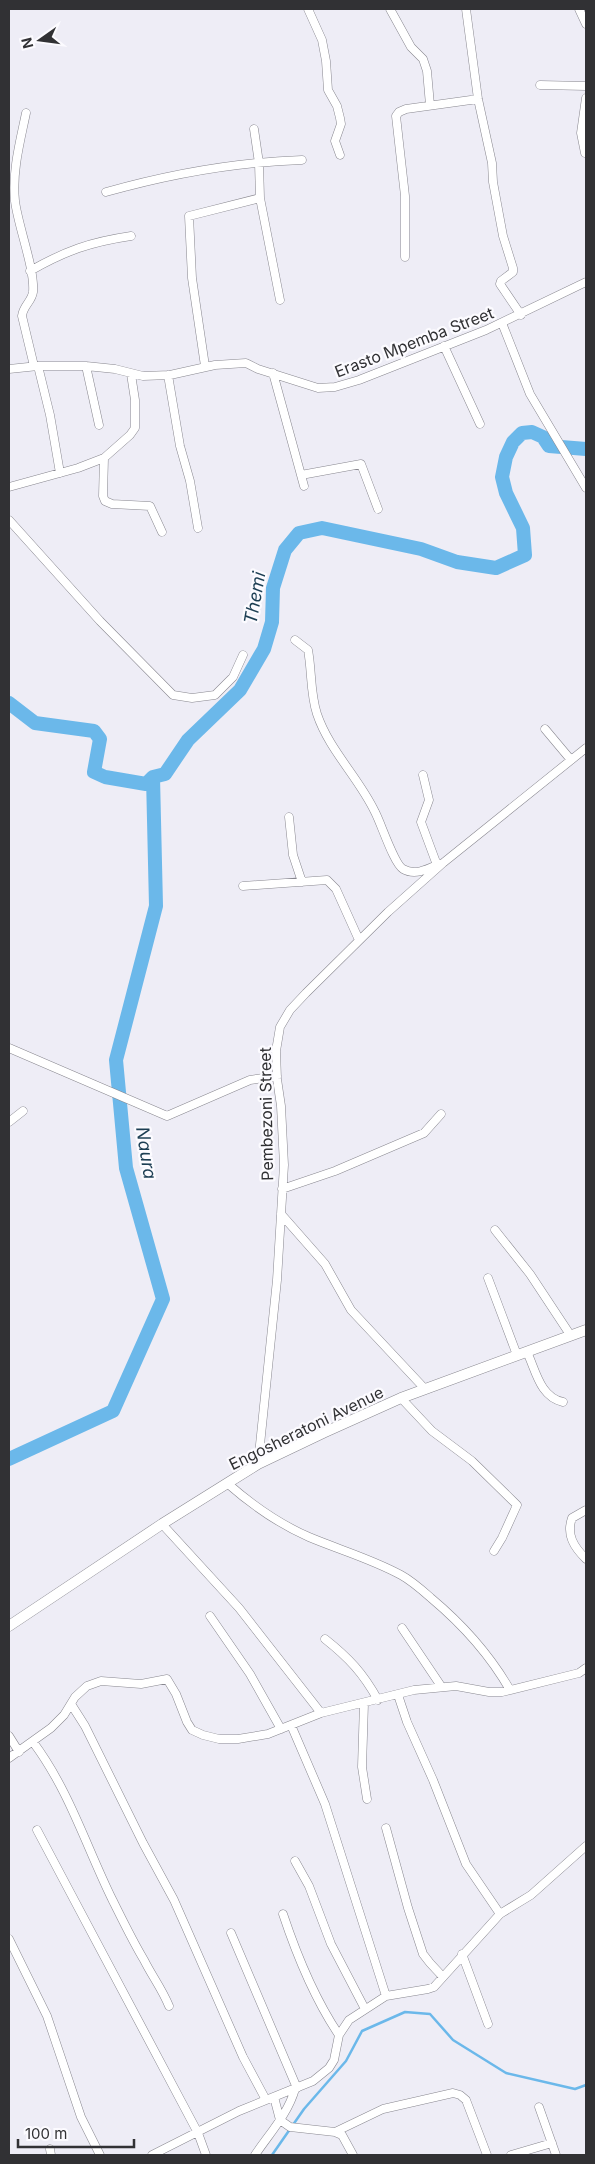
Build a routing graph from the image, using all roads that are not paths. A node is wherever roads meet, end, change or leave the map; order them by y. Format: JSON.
{"nodes":[{"id":1,"x":308,"y":9,"type":"edge"},
{"id":2,"x":390,"y":9,"type":"edge"},
{"id":3,"x":466,"y":9,"type":"edge"},
{"id":4,"x":579,"y":9,"type":"edge"},
{"id":5,"x":586,"y":24,"type":"edge"},
{"id":6,"x":540,"y":85,"type":"dead end"},
{"id":7,"x":586,"y":86,"type":"edge"},
{"id":8,"x":586,"y":98,"type":"edge"},
{"id":9,"x":478,"y":99,"type":"junction"},
{"id":10,"x":430,"y":105,"type":"junction"},
{"id":11,"x":26,"y":113,"type":"dead end"},
{"id":12,"x":254,"y":129,"type":"dead end"},
{"id":13,"x":585,"y":153,"type":"dead end"},
{"id":14,"x":340,"y":155,"type":"dead end"},
{"id":15,"x":302,"y":160,"type":"dead end"},
{"id":16,"x":259,"y":163,"type":"junction"},
{"id":17,"x":106,"y":192,"type":"dead end"},
{"id":18,"x":260,"y":198,"type":"junction"},
{"id":19,"x":131,"y":236,"type":"dead end"},
{"id":20,"x":405,"y":257,"type":"dead end"},
{"id":21,"x":30,"y":271,"type":"junction"},
{"id":22,"x":586,"y":282,"type":"edge"},
{"id":23,"x":280,"y":300,"type":"dead end"},
{"id":24,"x":521,"y":315,"type":"junction"},
{"id":25,"x":502,"y":323,"type":"junction"},
{"id":26,"x":444,"y":346,"type":"junction"},
{"id":27,"x":36,"y":366,"type":"junction"},
{"id":28,"x":86,"y":366,"type":"junction"},
{"id":29,"x":205,"y":366,"type":"junction"},
{"id":30,"x":9,"y":369,"type":"edge"},
{"id":31,"x":274,"y":373,"type":"junction"},
{"id":32,"x":131,"y":374,"type":"junction"},
{"id":33,"x":168,"y":375,"type":"junction"},
{"id":34,"x":480,"y":424,"type":"dead end"},
{"id":35,"x":99,"y":425,"type":"dead end"},
{"id":36,"x":104,"y":458,"type":"junction"},
{"id":37,"x":60,"y":473,"type":"junction"},
{"id":38,"x":301,"y":475,"type":"junction"},
{"id":39,"x":304,"y":486,"type":"dead end"},
{"id":40,"x":9,"y":487,"type":"edge"},
{"id":41,"x":586,"y":488,"type":"edge"},
{"id":42,"x":378,"y":509,"type":"dead end"},
{"id":43,"x":9,"y":520,"type":"edge"},
{"id":44,"x":198,"y":528,"type":"dead end"},
{"id":45,"x":162,"y":532,"type":"dead end"},
{"id":46,"x":295,"y":640,"type":"dead end"},
{"id":47,"x":243,"y":655,"type":"dead end"},
{"id":48,"x":545,"y":728,"type":"dead end"},
{"id":49,"x":586,"y":748,"type":"edge"},
{"id":50,"x":571,"y":760,"type":"junction"},
{"id":51,"x":423,"y":775,"type":"dead end"},
{"id":52,"x":289,"y":817,"type":"dead end"},
{"id":53,"x":440,"y":864,"type":"junction"},
{"id":54,"x":302,"y":882,"type":"junction"},
{"id":55,"x":243,"y":886,"type":"dead end"},
{"id":56,"x":359,"y":940,"type":"junction"},
{"id":57,"x":9,"y":1048,"type":"edge"},
{"id":58,"x":277,"y":1076,"type":"junction"},
{"id":59,"x":23,"y":1111,"type":"dead end"},
{"id":60,"x":441,"y":1114,"type":"dead end"},
{"id":61,"x":9,"y":1122,"type":"edge"},
{"id":62,"x":282,"y":1189,"type":"junction"},
{"id":63,"x":281,"y":1214,"type":"junction"},
{"id":64,"x":495,"y":1230,"type":"dead end"},
{"id":65,"x":488,"y":1278,"type":"dead end"},
{"id":66,"x":586,"y":1330,"type":"edge"},
{"id":67,"x":572,"y":1336,"type":"junction"},
{"id":68,"x":522,"y":1353,"type":"junction"},
{"id":69,"x":425,"y":1389,"type":"junction"},
{"id":70,"x":401,"y":1398,"type":"junction"},
{"id":71,"x":563,"y":1402,"type":"dead end"},
{"id":72,"x":258,"y":1464,"type":"junction"},
{"id":73,"x":226,"y":1483,"type":"junction"},
{"id":74,"x":586,"y":1510,"type":"edge"},
{"id":75,"x":162,"y":1524,"type":"junction"},
{"id":76,"x":494,"y":1551,"type":"dead end"},
{"id":77,"x":586,"y":1559,"type":"edge"},
{"id":78,"x":210,"y":1616,"type":"dead end"},
{"id":79,"x":9,"y":1626,"type":"edge"},
{"id":80,"x":402,"y":1628,"type":"dead end"},
{"id":81,"x":324,"y":1639,"type":"dead end"},
{"id":82,"x":586,"y":1668,"type":"edge"},
{"id":83,"x":442,"y":1686,"type":"junction"},
{"id":84,"x":510,"y":1690,"type":"junction"},
{"id":85,"x":398,"y":1695,"type":"junction"},
{"id":86,"x":378,"y":1700,"type":"junction"},
{"id":87,"x":364,"y":1703,"type":"junction"},
{"id":88,"x":71,"y":1704,"type":"junction"},
{"id":89,"x":321,"y":1713,"type":"junction"},
{"id":90,"x":291,"y":1724,"type":"junction"},
{"id":91,"x":281,"y":1729,"type":"junction"},
{"id":92,"x":9,"y":1736,"type":"edge"},
{"id":93,"x":33,"y":1742,"type":"junction"},
{"id":94,"x":19,"y":1752,"type":"junction"},
{"id":95,"x":9,"y":1758,"type":"edge"},
{"id":96,"x":367,"y":1798,"type":"dead end"},
{"id":97,"x":386,"y":1828,"type":"dead end"},
{"id":98,"x":36,"y":1830,"type":"dead end"},
{"id":99,"x":586,"y":1846,"type":"edge"},
{"id":100,"x":295,"y":1861,"type":"dead end"},
{"id":101,"x":283,"y":1914,"type":"dead end"},
{"id":102,"x":500,"y":1914,"type":"junction"},
{"id":103,"x":231,"y":1933,"type":"dead end"},
{"id":104,"x":9,"y":1939,"type":"edge"},
{"id":105,"x":462,"y":1954,"type":"junction"},
{"id":106,"x":443,"y":1977,"type":"junction"},
{"id":107,"x":386,"y":1996,"type":"junction"},
{"id":108,"x":169,"y":2006,"type":"dead end"},
{"id":109,"x":365,"y":2009,"type":"junction"},
{"id":110,"x":488,"y":2024,"type":"dead end"},
{"id":111,"x":339,"y":2035,"type":"junction"},
{"id":112,"x":296,"y":2088,"type":"junction"},
{"id":113,"x":274,"y":2097,"type":"junction"},
{"id":114,"x":266,"y":2100,"type":"junction"},
{"id":115,"x":540,"y":2107,"type":"dead end"},
{"id":116,"x":280,"y":2120,"type":"junction"},
{"id":117,"x":335,"y":2132,"type":"junction"},
{"id":118,"x":198,"y":2133,"type":"junction"},
{"id":119,"x":552,"y":2143,"type":"junction"},
{"id":120,"x":206,"y":2153,"type":"edge"},
{"id":121,"x":100,"y":2155,"type":"edge"},
{"id":122,"x":152,"y":2155,"type":"edge"},
{"id":123,"x":256,"y":2155,"type":"edge"},
{"id":124,"x":353,"y":2155,"type":"edge"},
{"id":125,"x":487,"y":2155,"type":"edge"},
{"id":126,"x":511,"y":2155,"type":"edge"},
{"id":127,"x":556,"y":2155,"type":"edge"}],
"edges":[{"from":1,"to":14,"type":"street"},
{"from":2,"to":10,"type":"street"},
{"from":3,"to":9,"type":"street"},
{"from":4,"to":5,"type":"street"},
{"from":6,"to":7,"type":"street"},
{"from":8,"to":13,"type":"street"},
{"from":9,"to":10,"type":"street"},
{"from":9,"to":24,"type":"street"},
{"from":10,"to":20,"type":"street"},
{"from":11,"to":21,"type":"street"},
{"from":12,"to":16,"type":"street"},
{"from":15,"to":16,"type":"street"},
{"from":16,"to":17,"type":"street"},
{"from":16,"to":18,"type":"street"},
{"from":18,"to":23,"type":"street"},
{"from":18,"to":29,"type":"street"},
{"from":19,"to":21,"type":"street"},
{"from":21,"to":27,"type":"street"},
{"from":22,"to":24,"type":"street","name":"Erasto Mpemba Street"},
{"from":24,"to":25,"type":"street","name":"Erasto Mpemba Street"},
{"from":25,"to":26,"type":"street","name":"Erasto Mpemba Street"},
{"from":25,"to":41,"type":"street"},
{"from":26,"to":31,"type":"street","name":"Erasto Mpemba Street"},
{"from":26,"to":34,"type":"street"},
{"from":27,"to":28,"type":"street","name":"Erasto Mpemba Street"},
{"from":27,"to":30,"type":"street","name":"Erasto Mpemba Street"},
{"from":27,"to":37,"type":"street"},
{"from":28,"to":32,"type":"street","name":"Erasto Mpemba Street"},
{"from":28,"to":35,"type":"street"},
{"from":29,"to":31,"type":"street","name":"Erasto Mpemba Street"},
{"from":29,"to":33,"type":"street","name":"Erasto Mpemba Street"},
{"from":31,"to":38,"type":"street"},
{"from":32,"to":33,"type":"street","name":"Erasto Mpemba Street"},
{"from":32,"to":36,"type":"street"},
{"from":33,"to":44,"type":"street"},
{"from":36,"to":37,"type":"street"},
{"from":36,"to":45,"type":"street"},
{"from":37,"to":40,"type":"street"},
{"from":38,"to":39,"type":"street"},
{"from":38,"to":42,"type":"street"},
{"from":43,"to":47,"type":"street"},
{"from":46,"to":53,"type":"street"},
{"from":48,"to":50,"type":"street"},
{"from":49,"to":50,"type":"street","name":"Pembezoni Street"},
{"from":50,"to":53,"type":"street","name":"Pembezoni Street"},
{"from":51,"to":53,"type":"street"},
{"from":52,"to":54,"type":"street"},
{"from":53,"to":56,"type":"street","name":"Pembezoni Street"},
{"from":54,"to":55,"type":"street"},
{"from":54,"to":56,"type":"street"},
{"from":56,"to":58,"type":"street","name":"Pembezoni Street"},
{"from":57,"to":58,"type":"street"},
{"from":58,"to":62,"type":"street","name":"Pembezoni Street"},
{"from":59,"to":61,"type":"street"},
{"from":60,"to":62,"type":"street"},
{"from":62,"to":63,"type":"street","name":"Pembezoni Street"},
{"from":63,"to":69,"type":"street"},
{"from":63,"to":72,"type":"street","name":"Pembezoni Street"},
{"from":64,"to":67,"type":"street"},
{"from":65,"to":68,"type":"street"},
{"from":66,"to":67,"type":"street","name":"Engosheratoni Avenue"},
{"from":67,"to":68,"type":"street","name":"Engosheratoni Avenue"},
{"from":68,"to":69,"type":"street","name":"Engosheratoni Avenue"},
{"from":68,"to":71,"type":"street"},
{"from":69,"to":70,"type":"street","name":"Engosheratoni Avenue"},
{"from":70,"to":72,"type":"street","name":"Engosheratoni Avenue"},
{"from":70,"to":76,"type":"street"},
{"from":72,"to":73,"type":"street","name":"Engosheratoni Avenue"},
{"from":73,"to":75,"type":"street","name":"Engosheratoni Avenue"},
{"from":73,"to":84,"type":"street"},
{"from":74,"to":77,"type":"street"},
{"from":75,"to":79,"type":"street","name":"Engosheratoni Avenue"},
{"from":75,"to":89,"type":"street"},
{"from":78,"to":91,"type":"street"},
{"from":80,"to":83,"type":"street"},
{"from":81,"to":86,"type":"street"},
{"from":82,"to":84,"type":"street"},
{"from":83,"to":84,"type":"street"},
{"from":83,"to":85,"type":"street"},
{"from":85,"to":86,"type":"street"},
{"from":85,"to":102,"type":"street"},
{"from":86,"to":87,"type":"street"},
{"from":87,"to":89,"type":"street"},
{"from":87,"to":96,"type":"street"},
{"from":88,"to":91,"type":"street"},
{"from":88,"to":93,"type":"street"},
{"from":88,"to":114,"type":"street"},
{"from":89,"to":90,"type":"street"},
{"from":90,"to":91,"type":"street"},
{"from":90,"to":107,"type":"street"},
{"from":92,"to":94,"type":"street"},
{"from":93,"to":94,"type":"street"},
{"from":93,"to":108,"type":"street"},
{"from":94,"to":95,"type":"street"},
{"from":97,"to":106,"type":"street"},
{"from":98,"to":118,"type":"street"},
{"from":99,"to":102,"type":"street"},
{"from":100,"to":109,"type":"street"},
{"from":101,"to":111,"type":"street"},
{"from":102,"to":105,"type":"street"},
{"from":103,"to":112,"type":"street"},
{"from":104,"to":121,"type":"street"},
{"from":105,"to":106,"type":"street"},
{"from":105,"to":110,"type":"street"},
{"from":106,"to":107,"type":"street"},
{"from":107,"to":109,"type":"street"},
{"from":109,"to":111,"type":"street"},
{"from":111,"to":112,"type":"street"},
{"from":112,"to":113,"type":"street"},
{"from":112,"to":116,"type":"street"},
{"from":113,"to":114,"type":"street"},
{"from":113,"to":116,"type":"street"},
{"from":114,"to":118,"type":"street"},
{"from":115,"to":119,"type":"street"},
{"from":116,"to":117,"type":"street"},
{"from":116,"to":123,"type":"street"},
{"from":117,"to":124,"type":"street"},
{"from":117,"to":125,"type":"street"},
{"from":118,"to":120,"type":"street"},
{"from":118,"to":122,"type":"street"},
{"from":119,"to":126,"type":"street"},
{"from":119,"to":127,"type":"street"}]}
